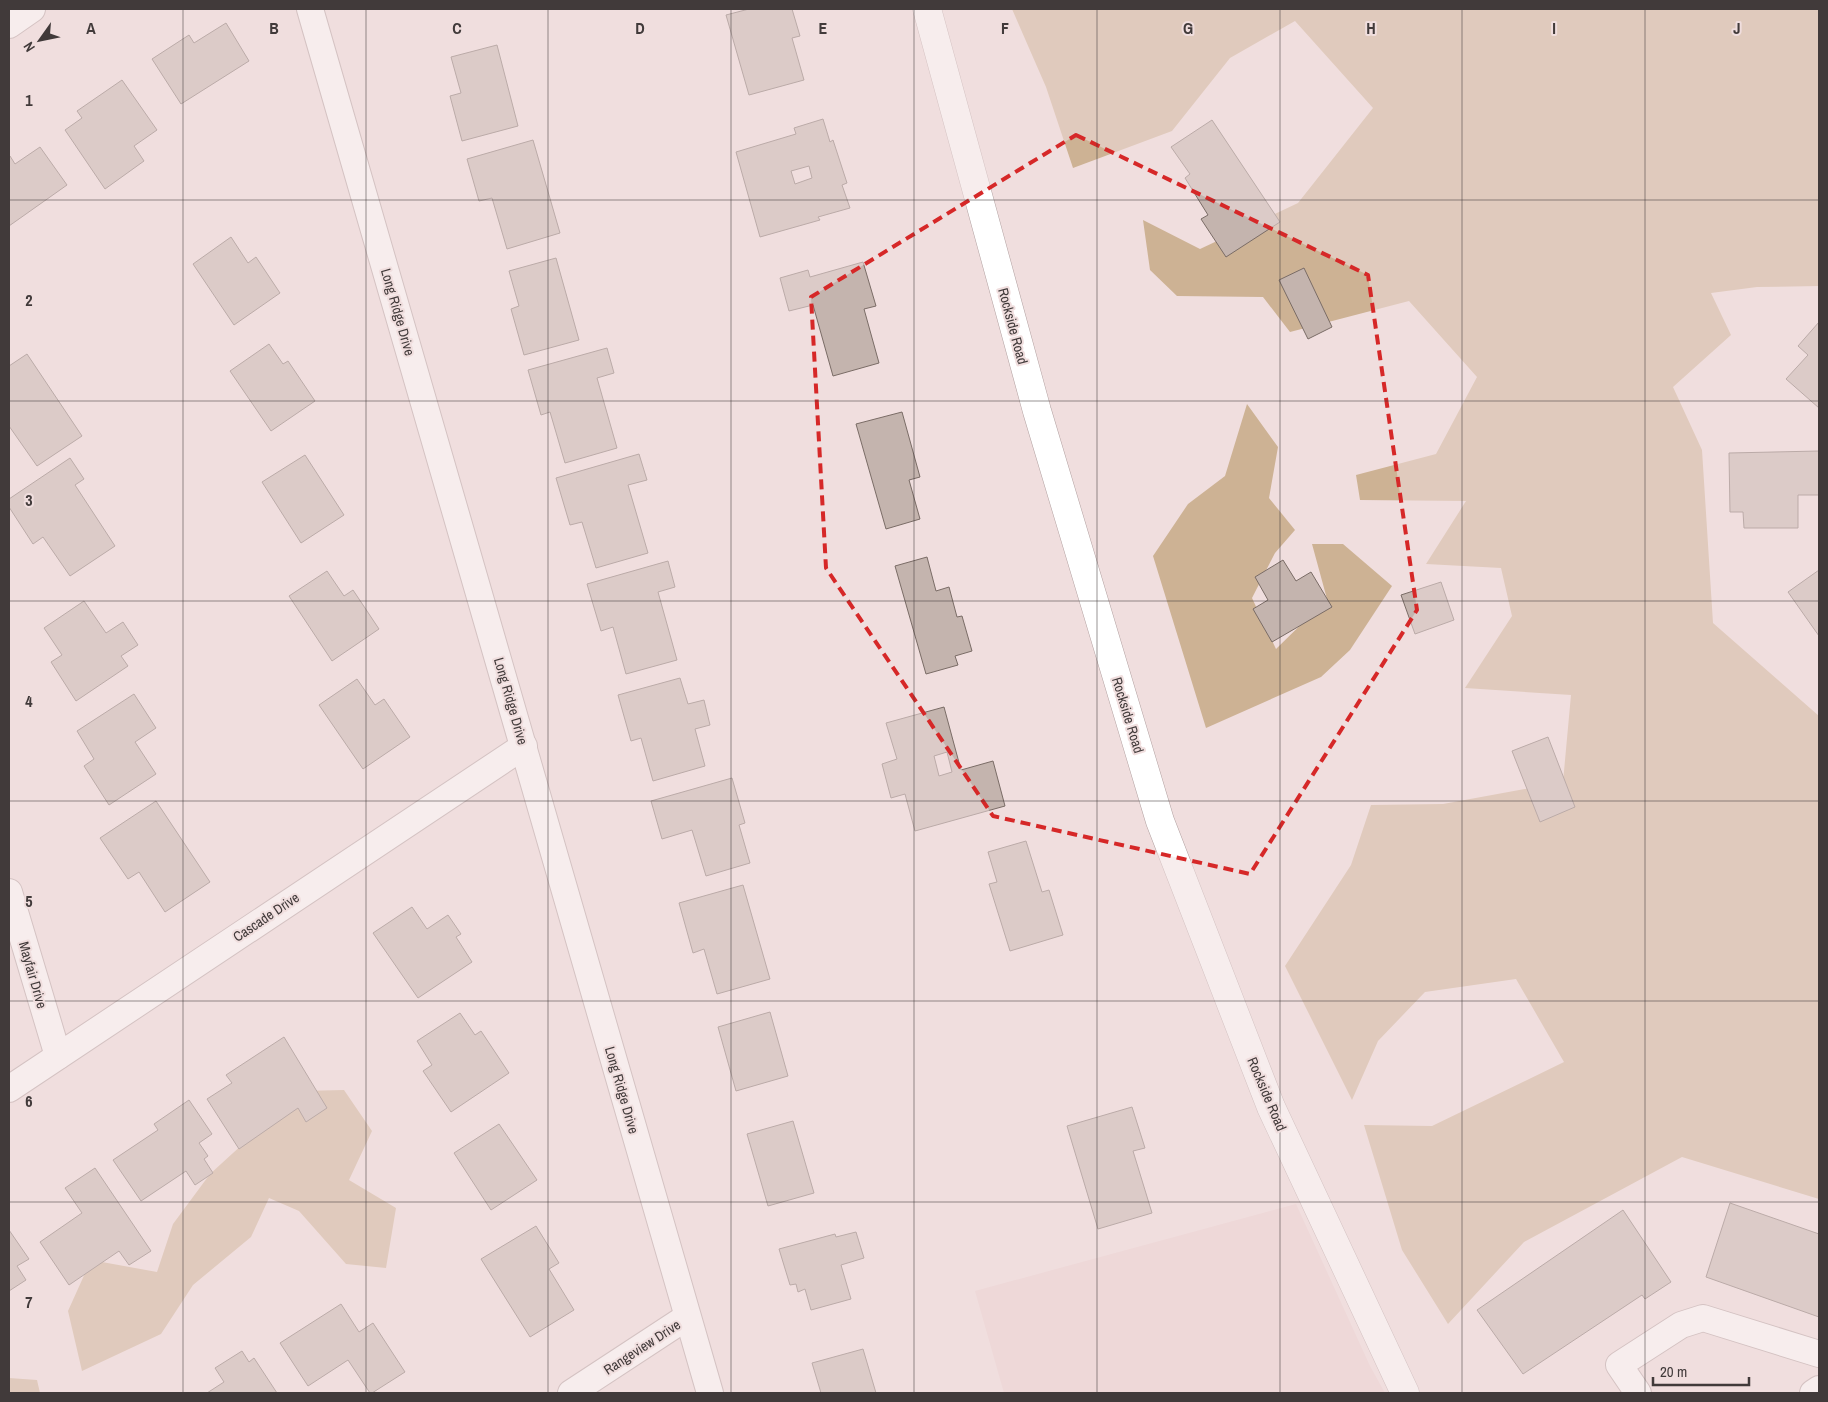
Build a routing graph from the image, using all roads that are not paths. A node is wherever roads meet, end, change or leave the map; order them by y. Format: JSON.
{"nodes":[{"id":1,"x":32,"y":9,"type":"edge"},
{"id":2,"x":310,"y":9,"type":"edge"},
{"id":3,"x":927,"y":9,"type":"edge"},
{"id":4,"x":9,"y":25,"type":"edge"},
{"id":5,"x":524,"y":746,"type":"junction"},
{"id":6,"x":9,"y":892,"type":"edge"},
{"id":7,"x":58,"y":1056,"type":"junction"},
{"id":8,"x":9,"y":1089,"type":"edge"},
{"id":9,"x":687,"y":1317,"type":"junction"},
{"id":10,"x":1819,"y":1354,"type":"edge"},
{"id":11,"x":1819,"y":1389,"type":"edge"},
{"id":12,"x":571,"y":1393,"type":"edge"},
{"id":13,"x":710,"y":1393,"type":"edge"},
{"id":14,"x":1405,"y":1393,"type":"edge"},
{"id":15,"x":1638,"y":1393,"type":"edge"},
{"id":16,"x":1813,"y":1393,"type":"edge"}],
"edges":[{"from":1,"to":4,"type":"street"},
{"from":2,"to":5,"type":"street","name":"Long Ridge Drive"},
{"from":3,"to":14,"type":"main road","name":"Rockside Road"},
{"from":5,"to":7,"type":"street","name":"Cascade Drive"},
{"from":5,"to":9,"type":"street","name":"Long Ridge Drive"},
{"from":6,"to":7,"type":"street","name":"Mayfair Drive"},
{"from":7,"to":8,"type":"street","name":"Cascade Drive"},
{"from":9,"to":12,"type":"street","name":"Rangeview Drive"},
{"from":9,"to":13,"type":"street","name":"Long Ridge Drive"},
{"from":10,"to":15,"type":"street"},
{"from":11,"to":16,"type":"street"}]}
